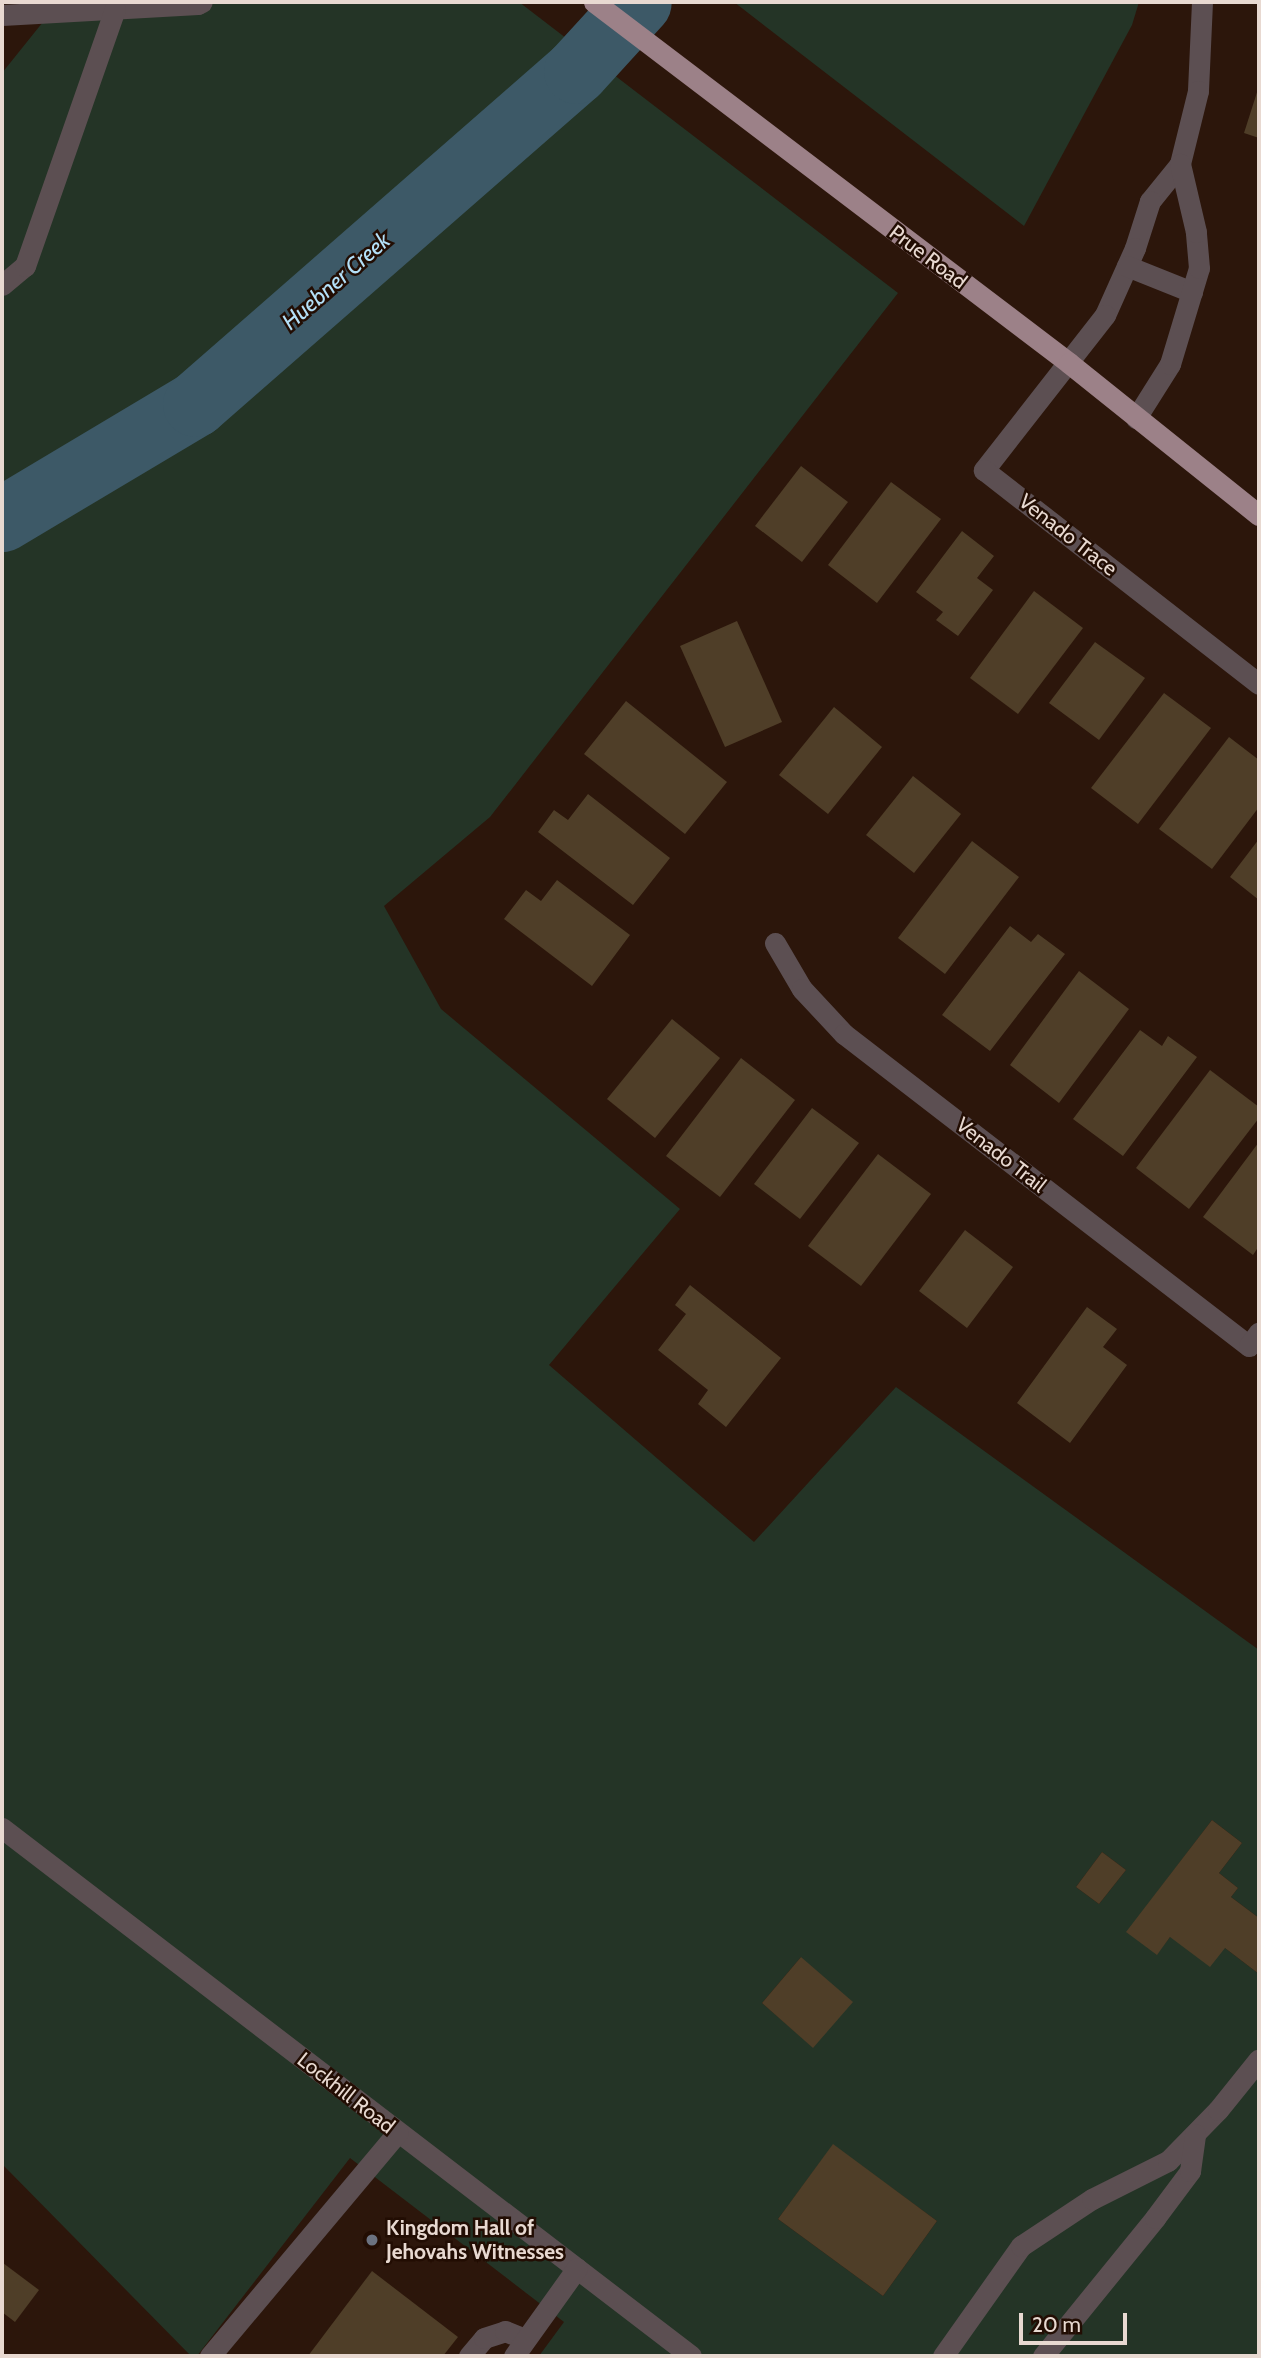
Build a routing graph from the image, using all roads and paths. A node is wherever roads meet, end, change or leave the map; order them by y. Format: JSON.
{"nodes":[{"id":1,"x":202,"y":2,"type":"edge"},
{"id":2,"x":594,"y":2,"type":"edge"},
{"id":3,"x":1202,"y":2,"type":"edge"},
{"id":4,"x":115,"y":9,"type":"junction"},
{"id":5,"x":2,"y":15,"type":"edge"},
{"id":6,"x":1180,"y":164,"type":"junction"},
{"id":7,"x":1127,"y":266,"type":"junction"},
{"id":8,"x":2,"y":285,"type":"edge"},
{"id":9,"x":1192,"y":292,"type":"junction"},
{"id":10,"x":1069,"y":363,"type":"junction"},
{"id":11,"x":1136,"y":418,"type":"junction"},
{"id":12,"x":1259,"y":515,"type":"edge"},
{"id":13,"x":1259,"y":684,"type":"edge"},
{"id":14,"x":775,"y":943,"type":"dead end"},
{"id":15,"x":1254,"y":1339,"type":"edge"},
{"id":16,"x":2,"y":1828,"type":"edge"},
{"id":17,"x":1259,"y":2059,"type":"edge"},
{"id":18,"x":398,"y":2132,"type":"junction"},
{"id":19,"x":1195,"y":2134,"type":"junction"},
{"id":20,"x":577,"y":2268,"type":"junction"},
{"id":21,"x":520,"y":2348,"type":"edge"},
{"id":22,"x":210,"y":2356,"type":"edge"},
{"id":23,"x":469,"y":2356,"type":"edge"},
{"id":24,"x":691,"y":2356,"type":"edge"},
{"id":25,"x":943,"y":2356,"type":"edge"},
{"id":26,"x":1043,"y":2356,"type":"edge"}],
"edges":[{"from":1,"to":4,"type":"street"},
{"from":2,"to":10,"type":"main road","name":"Prue Road"},
{"from":3,"to":6,"type":"street"},
{"from":4,"to":5,"type":"street"},
{"from":4,"to":8,"type":"street"},
{"from":6,"to":7,"type":"street"},
{"from":6,"to":9,"type":"street"},
{"from":7,"to":9,"type":"street"},
{"from":7,"to":10,"type":"street"},
{"from":9,"to":11,"type":"street"},
{"from":10,"to":11,"type":"main road","name":"Prue Road"},
{"from":10,"to":13,"type":"street","name":"Venado Trace"},
{"from":11,"to":12,"type":"main road","name":"Prue Road"},
{"from":14,"to":15,"type":"street","name":"Venado Trail"},
{"from":16,"to":18,"type":"street","name":"Lockhill Road"},
{"from":17,"to":19,"type":"street"},
{"from":18,"to":20,"type":"street","name":"Lockhill Road"},
{"from":18,"to":22,"type":"street"},
{"from":19,"to":25,"type":"street"},
{"from":19,"to":26,"type":"street"},
{"from":20,"to":21,"type":"street"},
{"from":20,"to":24,"type":"street","name":"Lockhill Road"},
{"from":21,"to":23,"type":"street"}]}
